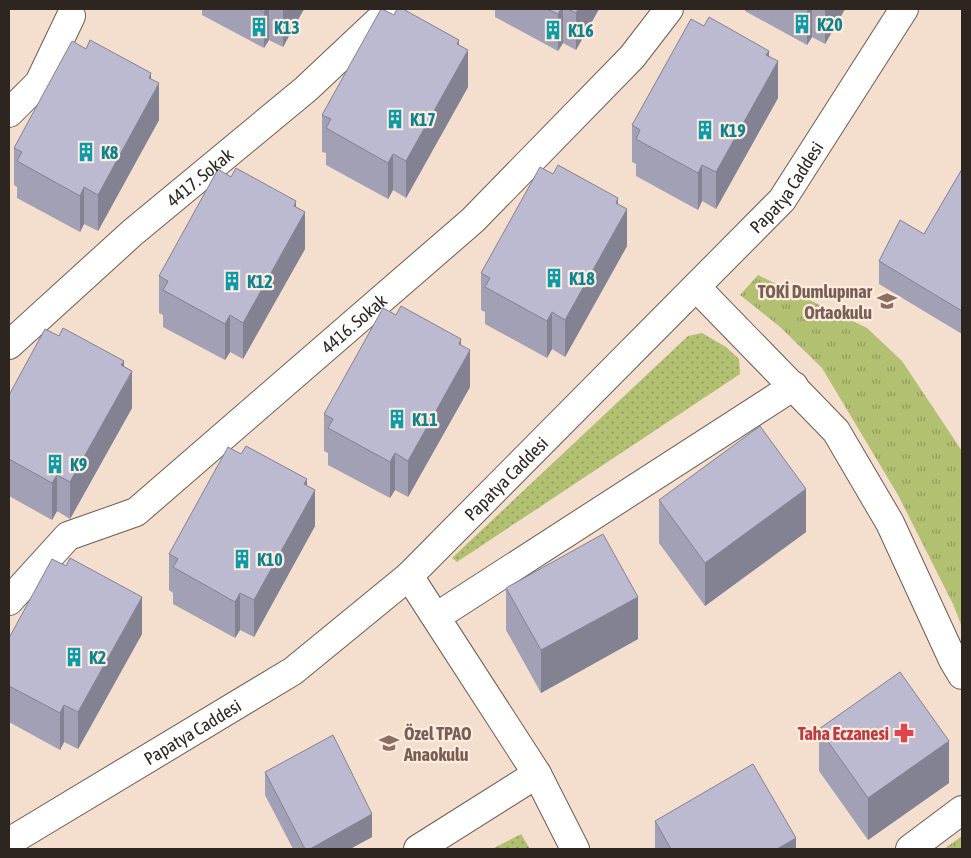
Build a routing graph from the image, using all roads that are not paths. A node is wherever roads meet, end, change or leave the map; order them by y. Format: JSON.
{"nodes":[{"id":1,"x":391,"y":9,"type":"edge"},
{"id":2,"x":670,"y":9,"type":"edge"},
{"id":3,"x":904,"y":9,"type":"edge"},
{"id":4,"x":71,"y":16,"type":"dead end"},
{"id":5,"x":9,"y":113,"type":"edge"},
{"id":6,"x":696,"y":287,"type":"junction"},
{"id":7,"x":9,"y":345,"type":"edge"},
{"id":8,"x":794,"y":386,"type":"junction"},
{"id":9,"x":409,"y":576,"type":"junction"},
{"id":10,"x":9,"y":601,"type":"edge"},
{"id":11,"x":436,"y":617,"type":"junction"},
{"id":12,"x":962,"y":675,"type":"edge"},
{"id":13,"x":537,"y":774,"type":"junction"},
{"id":14,"x":962,"y":810,"type":"edge"},
{"id":15,"x":9,"y":842,"type":"edge"},
{"id":16,"x":418,"y":849,"type":"edge"},
{"id":17,"x":575,"y":849,"type":"edge"},
{"id":18,"x":910,"y":849,"type":"edge"}],
"edges":[{"from":1,"to":7,"type":"street","name":"4417. Sokak"},
{"from":2,"to":10,"type":"street","name":"4416. Sokak"},
{"from":3,"to":6,"type":"street","name":"Papatya Caddesi"},
{"from":4,"to":5,"type":"street"},
{"from":6,"to":8,"type":"street"},
{"from":6,"to":9,"type":"street","name":"Papatya Caddesi"},
{"from":8,"to":11,"type":"street"},
{"from":8,"to":12,"type":"street"},
{"from":9,"to":11,"type":"street"},
{"from":9,"to":15,"type":"street","name":"Papatya Caddesi"},
{"from":11,"to":13,"type":"street"},
{"from":13,"to":16,"type":"street"},
{"from":13,"to":17,"type":"street"},
{"from":14,"to":18,"type":"street"}]}
